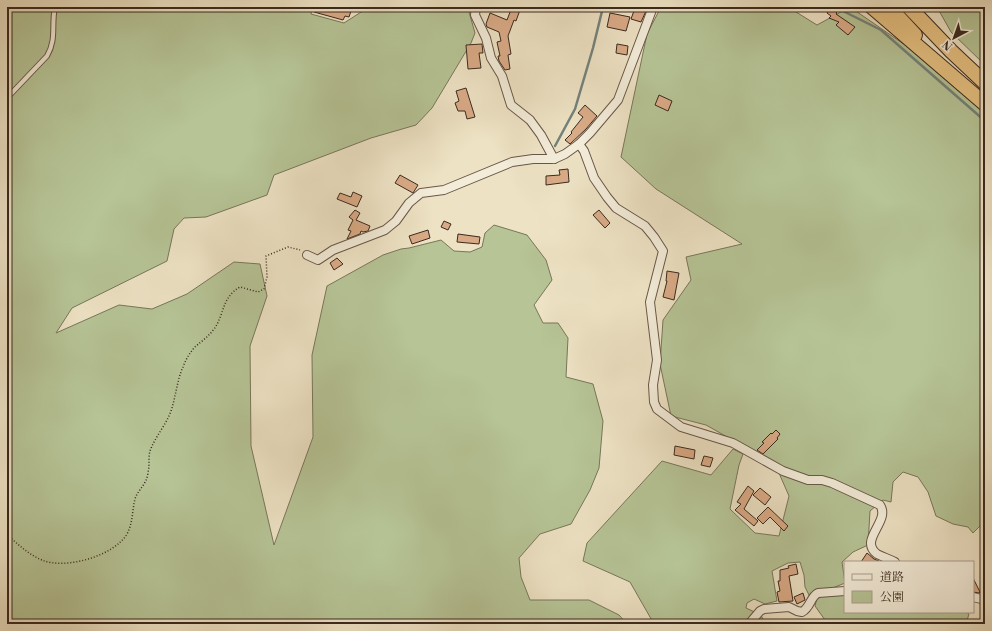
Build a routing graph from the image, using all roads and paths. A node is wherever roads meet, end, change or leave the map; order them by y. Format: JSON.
{"nodes":[{"id":1,"x":55,"y":7,"type":"edge"},
{"id":2,"x":476,"y":7,"type":"edge"},
{"id":3,"x":653,"y":7,"type":"edge"},
{"id":4,"x":872,"y":7,"type":"edge"},
{"id":5,"x":889,"y":7,"type":"edge"},
{"id":6,"x":909,"y":7,"type":"edge"},
{"id":7,"x":918,"y":7,"type":"edge"},
{"id":8,"x":951,"y":51,"type":"junction"},
{"id":9,"x":985,"y":83,"type":"edge"},
{"id":10,"x":7,"y":98,"type":"edge"},
{"id":11,"x":985,"y":103,"type":"edge"},
{"id":12,"x":579,"y":144,"type":"junction"},
{"id":13,"x":554,"y":159,"type":"junction"},
{"id":14,"x":307,"y":255,"type":"joint"},
{"id":15,"x":7,"y":535,"type":"edge"},
{"id":16,"x":893,"y":561,"type":"edge"},
{"id":17,"x":844,"y":591,"type":"edge"},
{"id":18,"x":974,"y":598,"type":"edge"},
{"id":19,"x":985,"y":600,"type":"edge"},
{"id":20,"x":749,"y":624,"type":"edge"}],
"edges":[{"from":1,"to":10,"type":"lane"},
{"from":2,"to":13,"type":"street"},
{"from":3,"to":12,"type":"street"},
{"from":4,"to":11,"type":"highway"},
{"from":5,"to":11,"type":"highway"},
{"from":6,"to":8,"type":"highway"},
{"from":7,"to":8,"type":"highway"},
{"from":8,"to":9,"type":"highway"},
{"from":12,"to":13,"type":"street"},
{"from":12,"to":16,"type":"street"},
{"from":13,"to":14,"type":"street"},
{"from":14,"to":15,"type":"path"},
{"from":17,"to":20,"type":"street"},
{"from":18,"to":19,"type":"street"}]}
